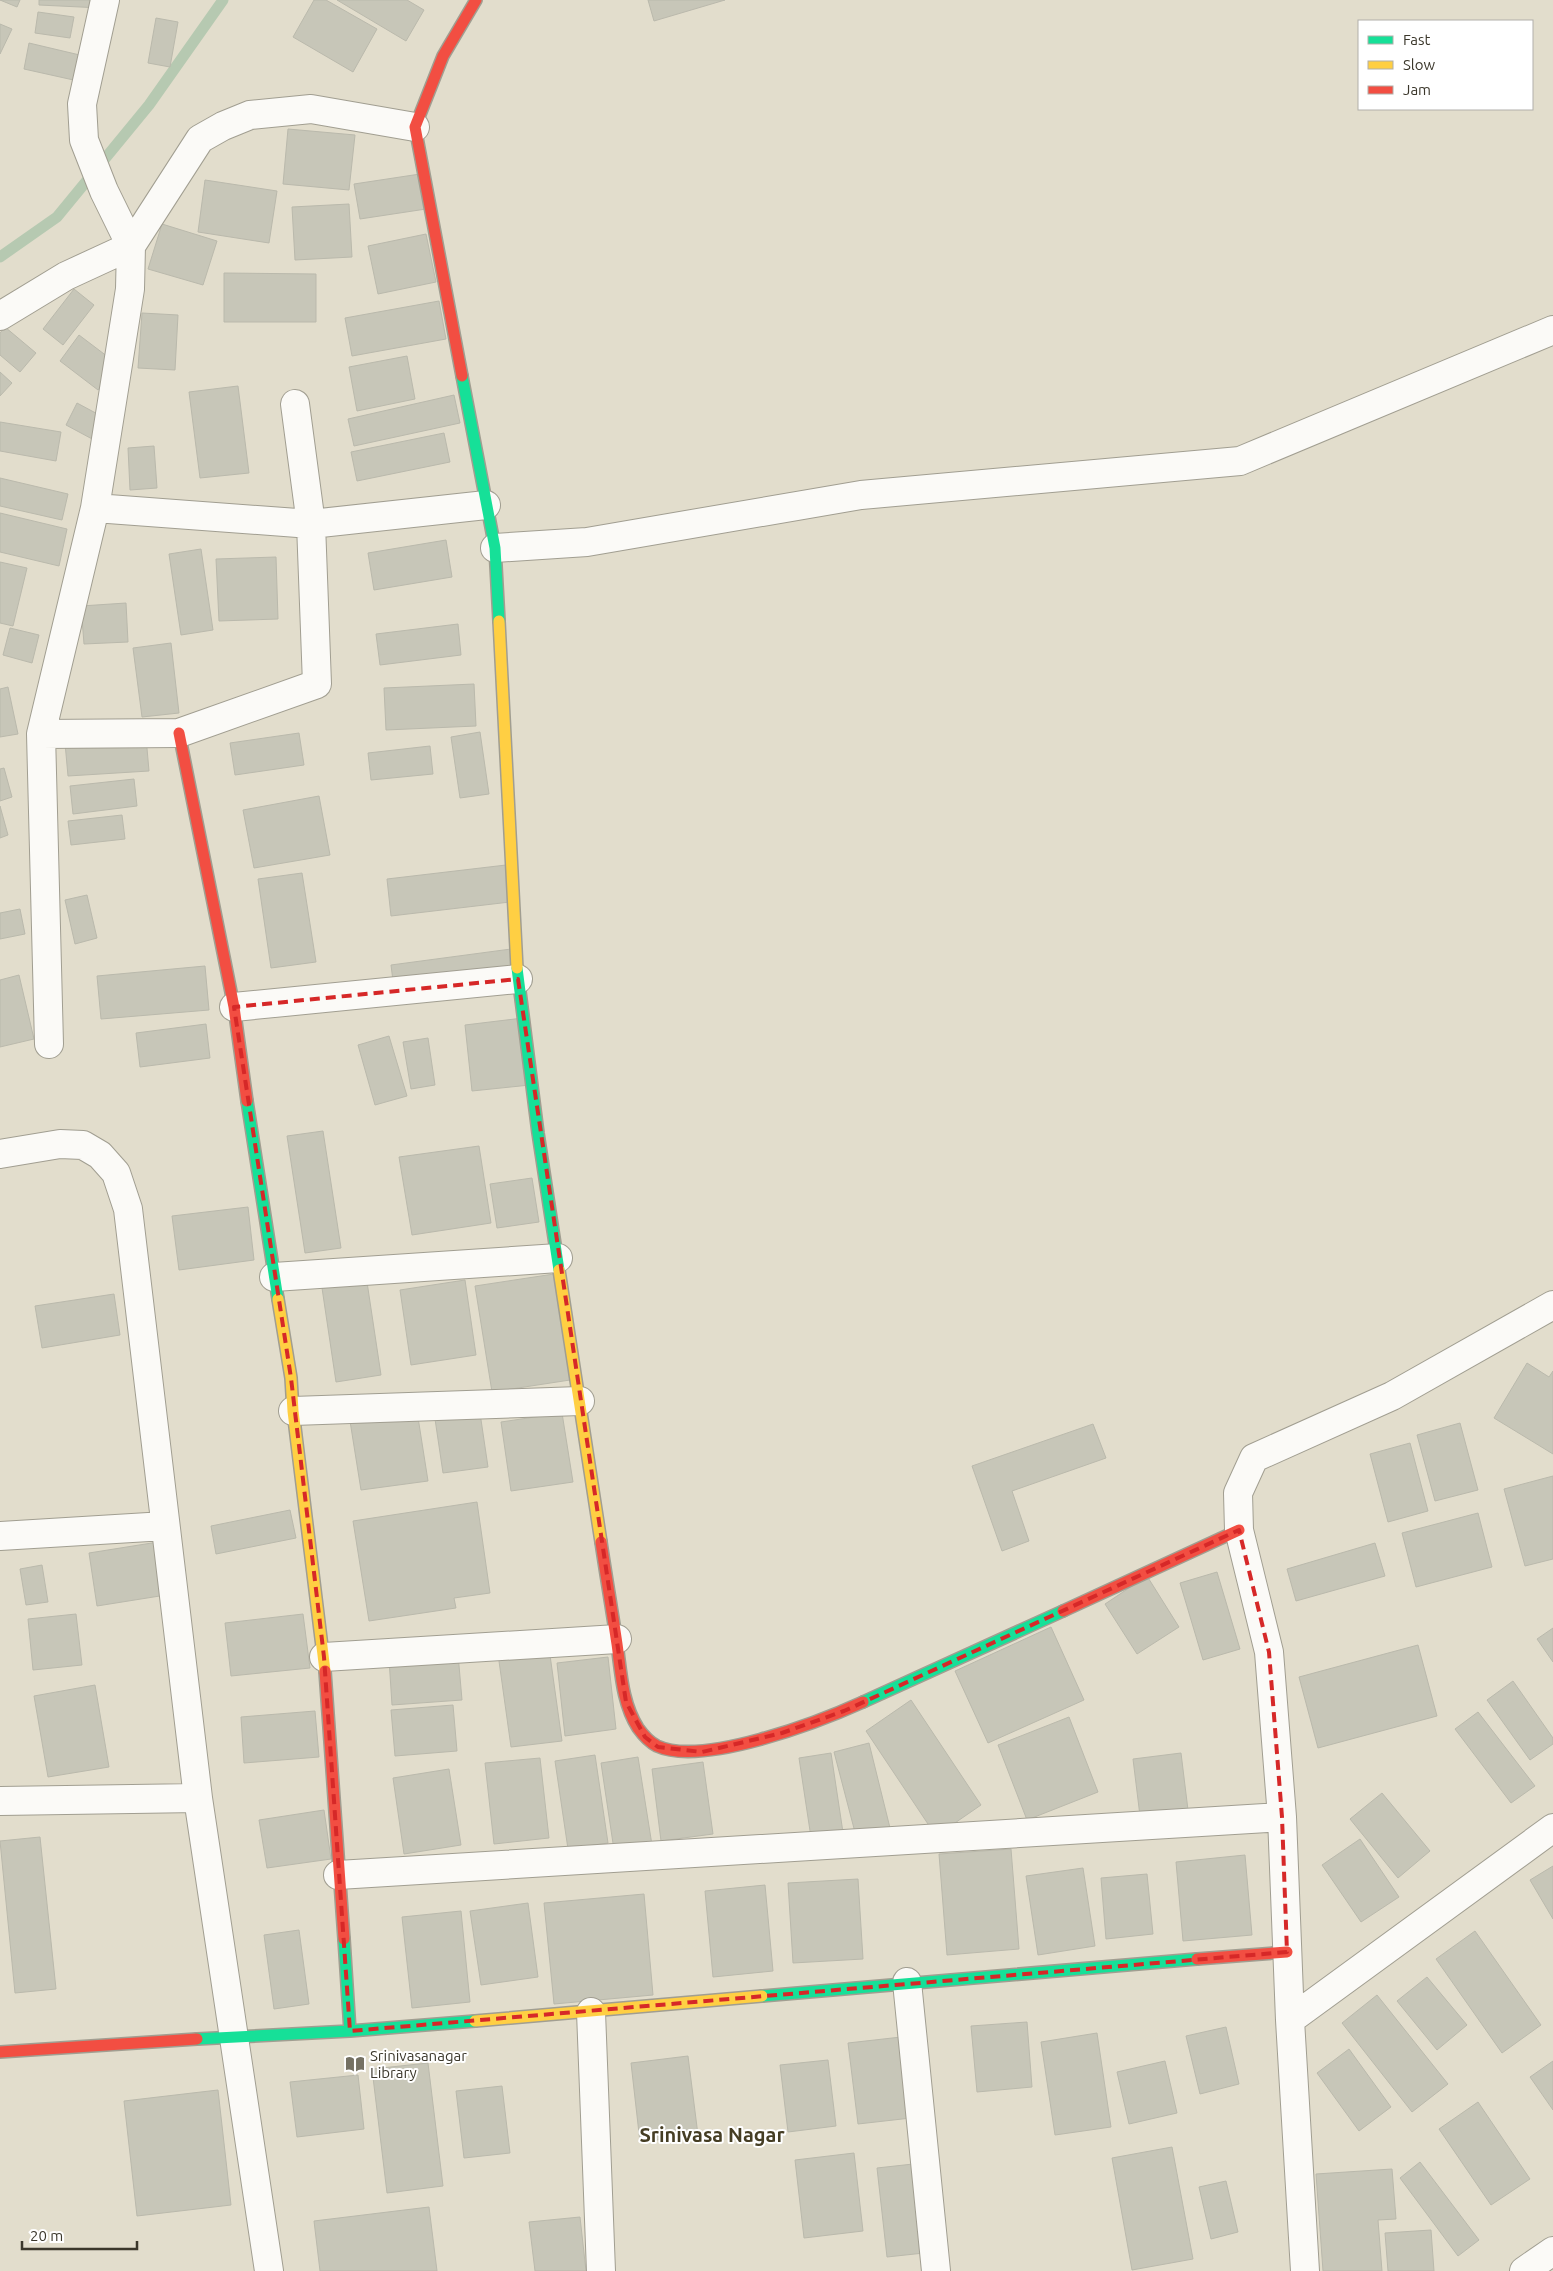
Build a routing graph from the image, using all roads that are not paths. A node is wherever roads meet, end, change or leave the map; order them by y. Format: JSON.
{"nodes":[{"id":1,"x":105,"y":0,"type":"edge"},
{"id":2,"x":476,"y":0,"type":"edge"},
{"id":3,"x":415,"y":126,"type":"junction"},
{"id":4,"x":131,"y":246,"type":"junction"},
{"id":5,"x":0,"y":316,"type":"edge"},
{"id":6,"x":1553,"y":330,"type":"edge"},
{"id":7,"x":294,"y":404,"type":"dead end"},
{"id":8,"x":486,"y":504,"type":"junction"},
{"id":9,"x":95,"y":508,"type":"junction"},
{"id":10,"x":311,"y":524,"type":"junction"},
{"id":11,"x":495,"y":548,"type":"junction"},
{"id":12,"x":179,"y":733,"type":"junction"},
{"id":13,"x":41,"y":734,"type":"junction"},
{"id":14,"x":518,"y":979,"type":"junction"},
{"id":15,"x":234,"y":1007,"type":"junction"},
{"id":16,"x":49,"y":1044,"type":"dead end"},
{"id":17,"x":0,"y":1154,"type":"edge"},
{"id":18,"x":558,"y":1258,"type":"junction"},
{"id":19,"x":274,"y":1277,"type":"junction"},
{"id":20,"x":1553,"y":1305,"type":"edge"},
{"id":21,"x":580,"y":1401,"type":"junction"},
{"id":22,"x":293,"y":1411,"type":"junction"},
{"id":23,"x":165,"y":1526,"type":"junction"},
{"id":24,"x":1239,"y":1530,"type":"junction"},
{"id":25,"x":0,"y":1536,"type":"edge"},
{"id":26,"x":617,"y":1639,"type":"junction"},
{"id":27,"x":324,"y":1657,"type":"junction"},
{"id":28,"x":198,"y":1798,"type":"junction"},
{"id":29,"x":0,"y":1801,"type":"edge"},
{"id":30,"x":1282,"y":1817,"type":"junction"},
{"id":31,"x":1553,"y":1828,"type":"edge"},
{"id":32,"x":338,"y":1874,"type":"junction"},
{"id":33,"x":1287,"y":1952,"type":"junction"},
{"id":34,"x":907,"y":1982,"type":"junction"},
{"id":35,"x":590,"y":2012,"type":"junction"},
{"id":36,"x":1290,"y":2020,"type":"junction"},
{"id":37,"x":350,"y":2031,"type":"junction"},
{"id":38,"x":233,"y":2036,"type":"junction"},
{"id":39,"x":0,"y":2052,"type":"edge"},
{"id":40,"x":1553,"y":2251,"type":"edge"},
{"id":41,"x":269,"y":2271,"type":"edge"},
{"id":42,"x":601,"y":2271,"type":"edge"},
{"id":43,"x":936,"y":2271,"type":"edge"},
{"id":44,"x":1305,"y":2271,"type":"edge"},
{"id":45,"x":1524,"y":2271,"type":"edge"}],
"edges":[{"from":1,"to":4,"type":"street"},
{"from":2,"to":3,"type":"street"},
{"from":3,"to":4,"type":"street"},
{"from":3,"to":8,"type":"street"},
{"from":4,"to":5,"type":"street"},
{"from":4,"to":9,"type":"street"},
{"from":6,"to":11,"type":"street"},
{"from":7,"to":10,"type":"street"},
{"from":8,"to":10,"type":"street"},
{"from":8,"to":11,"type":"street"},
{"from":9,"to":10,"type":"street"},
{"from":9,"to":13,"type":"street"},
{"from":10,"to":12,"type":"street"},
{"from":11,"to":14,"type":"street"},
{"from":12,"to":13,"type":"street"},
{"from":12,"to":15,"type":"street"},
{"from":13,"to":16,"type":"street"},
{"from":14,"to":15,"type":"street"},
{"from":14,"to":18,"type":"street"},
{"from":15,"to":19,"type":"street"},
{"from":17,"to":23,"type":"street"},
{"from":18,"to":19,"type":"street"},
{"from":18,"to":21,"type":"street"},
{"from":19,"to":22,"type":"street"},
{"from":20,"to":24,"type":"street"},
{"from":21,"to":22,"type":"street"},
{"from":21,"to":26,"type":"street"},
{"from":22,"to":27,"type":"street"},
{"from":23,"to":25,"type":"street"},
{"from":23,"to":28,"type":"street"},
{"from":24,"to":26,"type":"street"},
{"from":24,"to":30,"type":"street"},
{"from":26,"to":27,"type":"street"},
{"from":27,"to":32,"type":"street"},
{"from":28,"to":29,"type":"street"},
{"from":28,"to":38,"type":"street"},
{"from":30,"to":32,"type":"street"},
{"from":30,"to":33,"type":"street"},
{"from":31,"to":36,"type":"street"},
{"from":32,"to":37,"type":"street"},
{"from":33,"to":34,"type":"street"},
{"from":33,"to":36,"type":"street"},
{"from":34,"to":35,"type":"street"},
{"from":34,"to":43,"type":"street"},
{"from":35,"to":37,"type":"street"},
{"from":35,"to":42,"type":"street"},
{"from":36,"to":44,"type":"street"},
{"from":37,"to":38,"type":"street"},
{"from":38,"to":39,"type":"street"},
{"from":38,"to":41,"type":"street"},
{"from":40,"to":45,"type":"street"}]}
